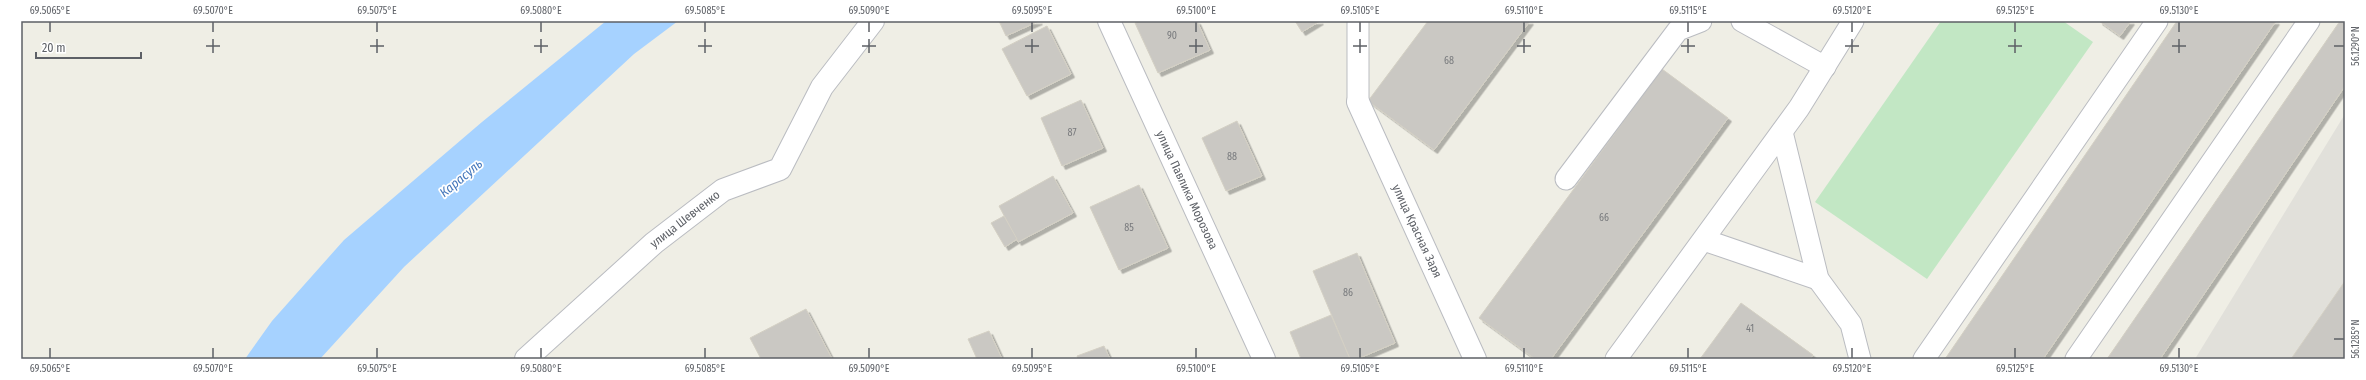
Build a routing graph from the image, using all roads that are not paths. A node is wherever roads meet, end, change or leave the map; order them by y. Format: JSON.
{"nodes":[{"id":1,"x":873,"y":21,"type":"edge"},
{"id":2,"x":1109,"y":21,"type":"edge"},
{"id":3,"x":1358,"y":21,"type":"edge"},
{"id":4,"x":1701,"y":21,"type":"edge"},
{"id":5,"x":1742,"y":21,"type":"edge"},
{"id":6,"x":1853,"y":21,"type":"edge"},
{"id":7,"x":2157,"y":21,"type":"edge"},
{"id":8,"x":2309,"y":21,"type":"edge"},
{"id":9,"x":1825,"y":66,"type":"junction"},
{"id":10,"x":1358,"y":102,"type":"joint"},
{"id":11,"x":1782,"y":132,"type":"junction"},
{"id":12,"x":1566,"y":179,"type":"dead end"},
{"id":13,"x":1704,"y":240,"type":"junction"},
{"id":14,"x":1818,"y":279,"type":"junction"},
{"id":15,"x":1471,"y":358,"type":"edge"},
{"id":16,"x":526,"y":359,"type":"edge"},
{"id":17,"x":1264,"y":359,"type":"edge"},
{"id":18,"x":1616,"y":359,"type":"edge"},
{"id":19,"x":1860,"y":359,"type":"edge"},
{"id":20,"x":1924,"y":359,"type":"edge"},
{"id":21,"x":2076,"y":359,"type":"edge"}],
"edges":[{"from":1,"to":16,"type":"street","name":"улица Шевченко"},
{"from":2,"to":17,"type":"street","name":"улица Павлика Морозова"},
{"from":3,"to":10,"type":"lane"},
{"from":4,"to":12,"type":"lane"},
{"from":5,"to":9,"type":"lane"},
{"from":6,"to":9,"type":"lane"},
{"from":7,"to":20,"type":"lane"},
{"from":8,"to":21,"type":"lane"},
{"from":9,"to":11,"type":"lane"},
{"from":10,"to":15,"type":"street","name":"улица Красная Заря"},
{"from":11,"to":13,"type":"lane"},
{"from":11,"to":14,"type":"lane"},
{"from":13,"to":14,"type":"lane"},
{"from":13,"to":18,"type":"lane"},
{"from":14,"to":19,"type":"lane"}]}
